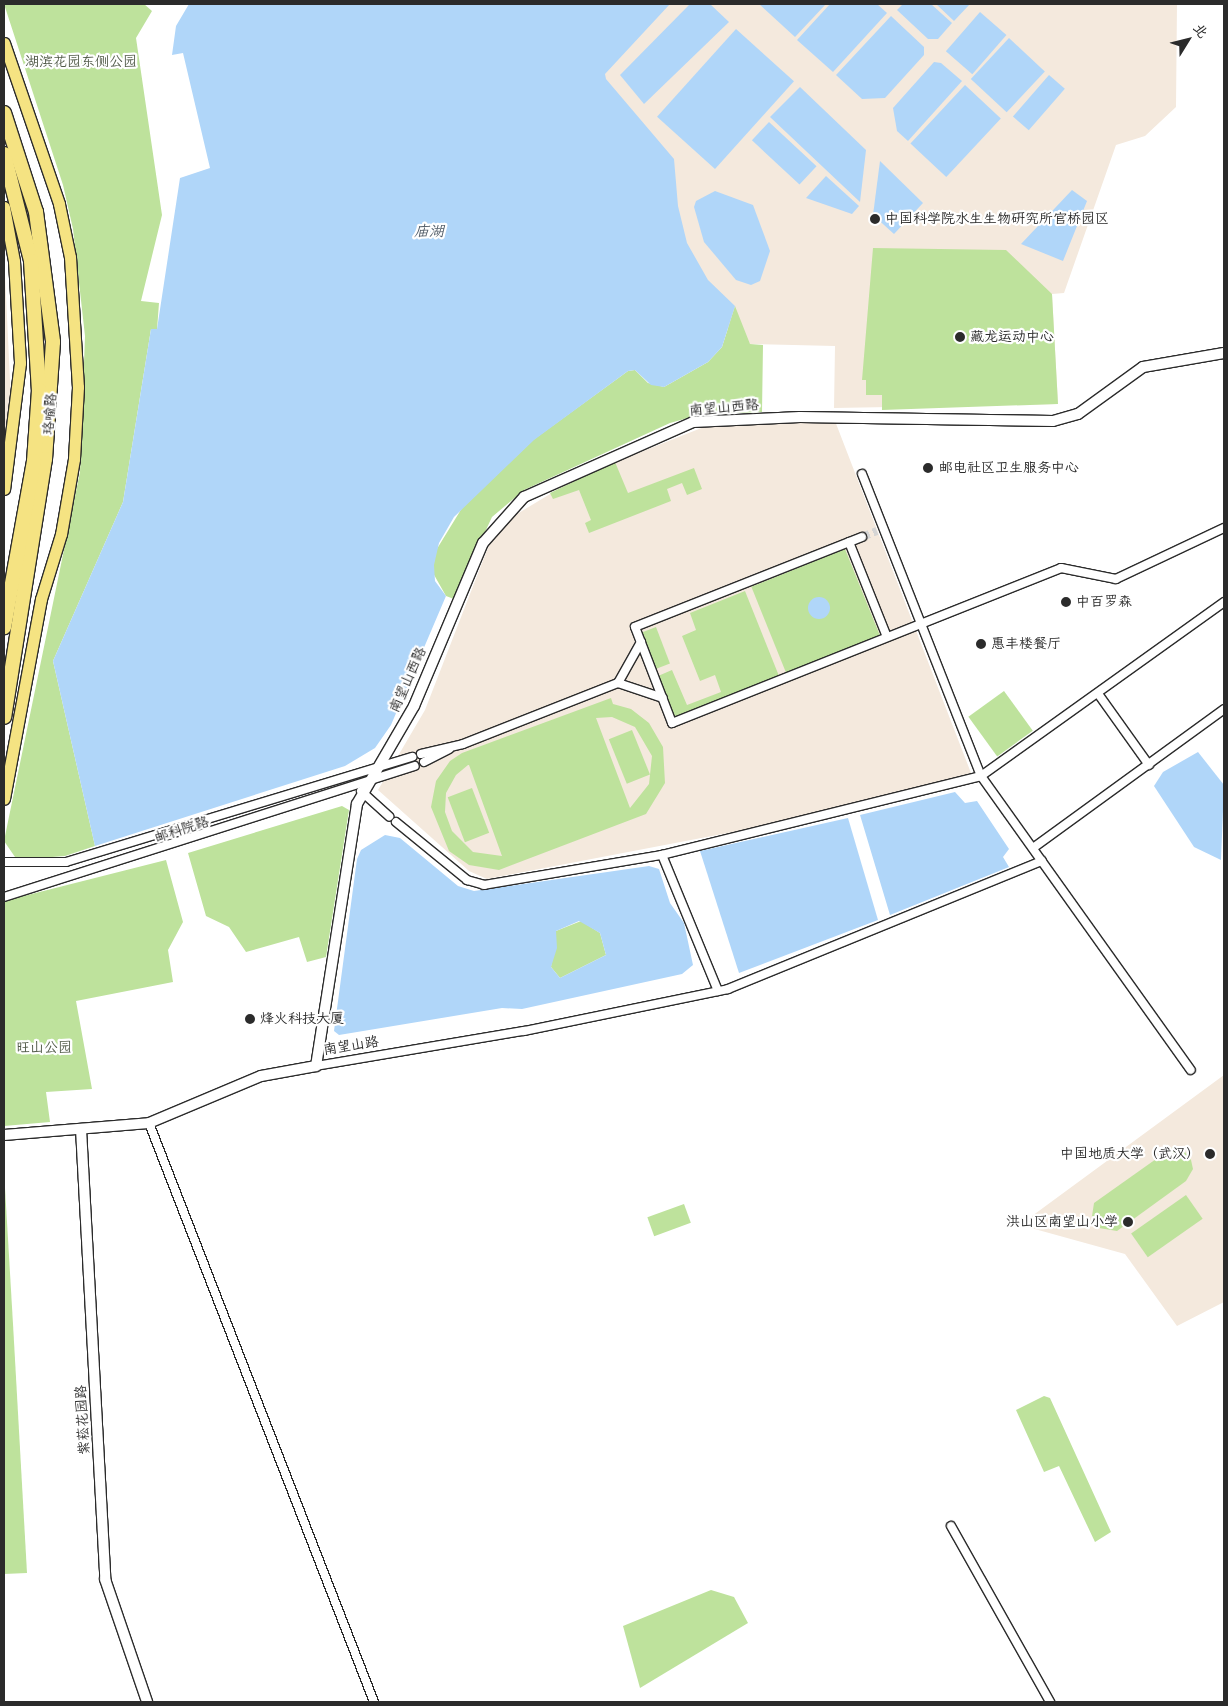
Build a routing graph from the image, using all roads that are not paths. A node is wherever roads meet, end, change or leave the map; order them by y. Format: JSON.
{"nodes":[{"id":1,"x":4,"y":43,"type":"edge"},
{"id":2,"x":4,"y":113,"type":"edge"},
{"id":3,"x":4,"y":154,"type":"edge"},
{"id":4,"x":4,"y":207,"type":"edge"},
{"id":5,"x":1224,"y":353,"type":"edge"},
{"id":6,"x":862,"y":474,"type":"dead end"},
{"id":7,"x":4,"y":489,"type":"edge"},
{"id":8,"x":1224,"y":528,"type":"edge"},
{"id":9,"x":862,"y":537,"type":"tunnel mouth"},
{"id":10,"x":849,"y":542,"type":"junction"},
{"id":11,"x":1224,"y":602,"type":"edge"},
{"id":12,"x":921,"y":623,"type":"junction"},
{"id":13,"x":4,"y":626,"type":"edge"},
{"id":14,"x":887,"y":637,"type":"junction"},
{"id":15,"x":641,"y":642,"type":"junction"},
{"id":16,"x":618,"y":683,"type":"junction"},
{"id":17,"x":1099,"y":695,"type":"junction"},
{"id":18,"x":663,"y":698,"type":"junction"},
{"id":19,"x":1224,"y":709,"type":"edge"},
{"id":20,"x":4,"y":717,"type":"edge"},
{"id":21,"x":455,"y":746,"type":"junction"},
{"id":22,"x":420,"y":754,"type":"dead end"},
{"id":23,"x":412,"y":757,"type":"dead end"},
{"id":24,"x":424,"y":762,"type":"dead end"},
{"id":25,"x":1149,"y":765,"type":"junction"},
{"id":26,"x":415,"y":766,"type":"dead end"},
{"id":27,"x":375,"y":770,"type":"junction"},
{"id":28,"x":981,"y":776,"type":"junction"},
{"id":29,"x":352,"y":778,"type":"junction"},
{"id":30,"x":362,"y":788,"type":"junction"},
{"id":31,"x":4,"y":799,"type":"edge"},
{"id":32,"x":389,"y":816,"type":"dead end"},
{"id":33,"x":396,"y":822,"type":"dead end"},
{"id":34,"x":1033,"y":848,"type":"junction"},
{"id":35,"x":662,"y":854,"type":"junction"},
{"id":36,"x":1042,"y":861,"type":"junction"},
{"id":37,"x":4,"y":862,"type":"edge"},
{"id":38,"x":4,"y":897,"type":"edge"},
{"id":39,"x":718,"y":991,"type":"junction"},
{"id":40,"x":316,"y":1066,"type":"junction"},
{"id":41,"x":1191,"y":1070,"type":"dead end"},
{"id":42,"x":149,"y":1123,"type":"junction"},
{"id":43,"x":81,"y":1129,"type":"junction"},
{"id":44,"x":4,"y":1136,"type":"edge"},
{"id":45,"x":951,"y":1526,"type":"dead end"},
{"id":46,"x":147,"y":1702,"type":"edge"},
{"id":47,"x":374,"y":1702,"type":"edge"},
{"id":48,"x":1050,"y":1702,"type":"edge"}],
"edges":[{"from":1,"to":31,"type":"main road"},
{"from":2,"to":20,"type":"highway","name":"珞喻路"},
{"from":3,"to":13,"type":"highway","name":"珞喻路"},
{"from":4,"to":7,"type":"main road"},
{"from":5,"to":27,"type":"street","name":"南望山西路"},
{"from":6,"to":12,"type":"street"},
{"from":8,"to":12,"type":"street"},
{"from":9,"to":10,"type":"street"},
{"from":10,"to":14,"type":"street"},
{"from":10,"to":15,"type":"street"},
{"from":11,"to":17,"type":"street"},
{"from":12,"to":14,"type":"street"},
{"from":12,"to":28,"type":"street"},
{"from":14,"to":18,"type":"street"},
{"from":15,"to":16,"type":"street"},
{"from":15,"to":18,"type":"street"},
{"from":16,"to":18,"type":"street"},
{"from":16,"to":21,"type":"street"},
{"from":17,"to":25,"type":"street"},
{"from":17,"to":28,"type":"street"},
{"from":19,"to":25,"type":"street"},
{"from":21,"to":22,"type":"street"},
{"from":21,"to":24,"type":"street"},
{"from":23,"to":27,"type":"street"},
{"from":25,"to":34,"type":"street"},
{"from":26,"to":30,"type":"street","name":"邮科院路"},
{"from":27,"to":29,"type":"street"},
{"from":27,"to":30,"type":"street","name":"南望山西路"},
{"from":28,"to":34,"type":"street"},
{"from":28,"to":35,"type":"street"},
{"from":29,"to":30,"type":"street"},
{"from":29,"to":37,"type":"street"},
{"from":30,"to":32,"type":"street"},
{"from":30,"to":38,"type":"street","name":"邮科院路"},
{"from":30,"to":40,"type":"street","name":"南望山西路"},
{"from":33,"to":35,"type":"street"},
{"from":34,"to":36,"type":"street"},
{"from":35,"to":39,"type":"street"},
{"from":36,"to":39,"type":"street","name":"南望山路"},
{"from":36,"to":41,"type":"street"},
{"from":39,"to":40,"type":"street","name":"南望山路"},
{"from":40,"to":42,"type":"street","name":"南望山路"},
{"from":42,"to":43,"type":"street","name":"南望山路"},
{"from":42,"to":47,"type":"street"},
{"from":43,"to":44,"type":"street","name":"南望山路"},
{"from":43,"to":46,"type":"street","name":"紫菘花园路"},
{"from":45,"to":48,"type":"street"}]}
